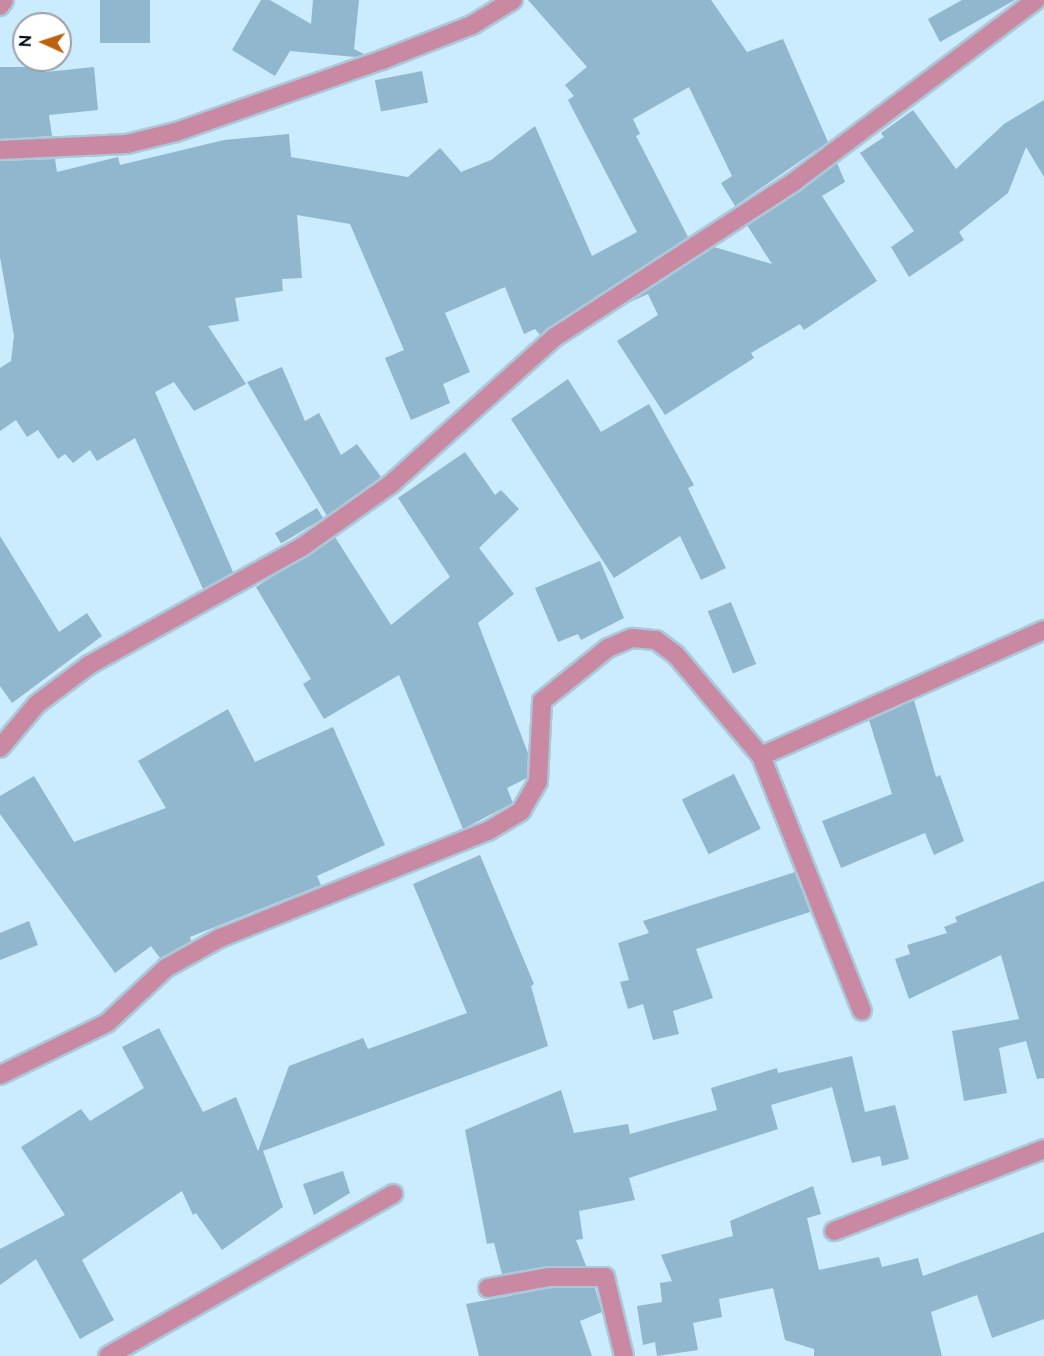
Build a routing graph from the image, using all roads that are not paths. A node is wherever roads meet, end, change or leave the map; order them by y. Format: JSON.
{"nodes":[{"id":1,"x":4,"y":0,"type":"edge"},
{"id":2,"x":513,"y":0,"type":"edge"},
{"id":3,"x":1036,"y":0,"type":"edge"},
{"id":4,"x":0,"y":6,"type":"edge"},
{"id":5,"x":0,"y":150,"type":"edge"},
{"id":6,"x":1044,"y":630,"type":"edge"},
{"id":7,"x":0,"y":748,"type":"edge"},
{"id":8,"x":761,"y":756,"type":"junction"},
{"id":9,"x":862,"y":1011,"type":"dead end"},
{"id":10,"x":0,"y":1075,"type":"edge"},
{"id":11,"x":1044,"y":1149,"type":"edge"},
{"id":12,"x":393,"y":1194,"type":"dead end"},
{"id":13,"x":834,"y":1231,"type":"dead end"},
{"id":14,"x":488,"y":1288,"type":"dead end"},
{"id":15,"x":108,"y":1356,"type":"edge"},
{"id":16,"x":624,"y":1356,"type":"edge"}],
"edges":[{"from":1,"to":4,"type":"street"},
{"from":2,"to":5,"type":"street"},
{"from":3,"to":7,"type":"street"},
{"from":6,"to":8,"type":"street"},
{"from":8,"to":9,"type":"street"},
{"from":8,"to":10,"type":"street"},
{"from":11,"to":13,"type":"street"},
{"from":12,"to":15,"type":"street"},
{"from":14,"to":16,"type":"street"}]}
